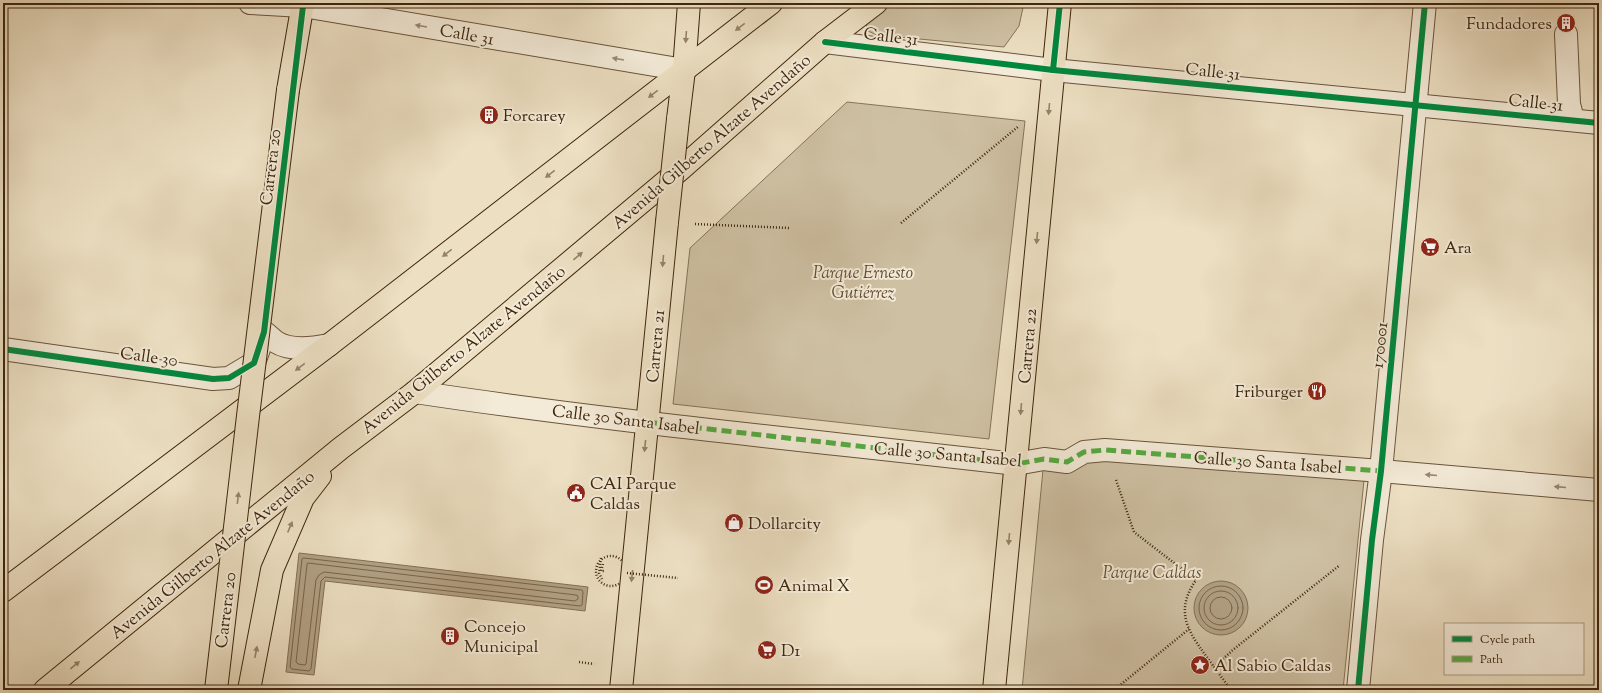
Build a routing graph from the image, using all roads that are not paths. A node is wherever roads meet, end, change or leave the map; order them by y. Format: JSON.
{"nodes":[{"id":1,"x":250,"y":3,"type":"edge"},
{"id":2,"x":689,"y":3,"type":"edge"},
{"id":3,"x":771,"y":3,"type":"edge"},
{"id":4,"x":876,"y":3,"type":"edge"},
{"id":5,"x":1060,"y":3,"type":"edge"},
{"id":6,"x":1425,"y":3,"type":"edge"},
{"id":7,"x":303,"y":4,"type":"edge"},
{"id":8,"x":1566,"y":34,"type":"dead end"},
{"id":9,"x":825,"y":42,"type":"junction"},
{"id":10,"x":684,"y":70,"type":"junction"},
{"id":11,"x":1054,"y":70,"type":"junction"},
{"id":12,"x":1416,"y":105,"type":"junction"},
{"id":13,"x":1573,"y":120,"type":"junction"},
{"id":14,"x":1599,"y":122,"type":"edge"},
{"id":15,"x":264,"y":332,"type":"junction"},
{"id":16,"x":329,"y":345,"type":"junction"},
{"id":17,"x":3,"y":349,"type":"edge"},
{"id":18,"x":415,"y":392,"type":"junction"},
{"id":19,"x":647,"y":422,"type":"junction"},
{"id":20,"x":341,"y":448,"type":"junction"},
{"id":21,"x":1016,"y":464,"type":"junction"},
{"id":22,"x":1381,"y":471,"type":"junction"},
{"id":23,"x":1599,"y":490,"type":"edge"},
{"id":24,"x":3,"y":591,"type":"edge"},
{"id":25,"x":45,"y":690,"type":"edge"},
{"id":26,"x":216,"y":690,"type":"edge"},
{"id":27,"x":249,"y":690,"type":"edge"},
{"id":28,"x":621,"y":690,"type":"edge"},
{"id":29,"x":994,"y":690,"type":"edge"},
{"id":30,"x":1358,"y":690,"type":"edge"}],
"edges":[{"from":1,"to":7,"type":"street","name":"Calle 31"},
{"from":2,"to":10,"type":"main road","name":"Carrera 21","one_way":true},
{"from":3,"to":10,"type":"main road","one_way":true},
{"from":4,"to":9,"type":"main road","name":"Avenida Gilberto Alzate Avendaño"},
{"from":5,"to":11,"type":"main road","name":"Carrera 22"},
{"from":6,"to":12,"type":"street","name":"170001"},
{"from":10,"to":7,"type":"street","name":"Calle 31","one_way":true},
{"from":7,"to":15,"type":"street","name":"Carrera 20"},
{"from":26,"to":7,"type":"main road","name":"Carrera 20","one_way":true,"bridge":true},
{"from":8,"to":13,"type":"street"},
{"from":9,"to":11,"type":"street","name":"Calle 31"},
{"from":18,"to":9,"type":"main road","name":"Avenida Gilberto Alzate Avendaño","one_way":true},
{"from":10,"to":16,"type":"main road","one_way":true},
{"from":10,"to":19,"type":"main road","name":"Carrera 21","one_way":true,"bridge":true},
{"from":11,"to":12,"type":"street","name":"Calle 31"},
{"from":11,"to":21,"type":"main road","name":"Carrera 22","one_way":true},
{"from":12,"to":13,"type":"street","name":"Calle 31"},
{"from":12,"to":22,"type":"street","name":"170001"},
{"from":13,"to":14,"type":"street","name":"Calle 31"},
{"from":15,"to":16,"type":"street"},
{"from":15,"to":17,"type":"street","name":"Calle 30"},
{"from":16,"to":24,"type":"main road","one_way":true},
{"from":18,"to":19,"type":"street","name":"Calle 30 Santa Isabel"},
{"from":18,"to":20,"type":"main road","name":"Avenida Gilberto Alzate Avendaño"},
{"from":19,"to":21,"type":"street","name":"Calle 30 Santa Isabel"},
{"from":19,"to":28,"type":"main road","name":"Carrera 21","one_way":true},
{"from":25,"to":20,"type":"main road","name":"Avenida Gilberto Alzate Avendaño","one_way":true},
{"from":27,"to":20,"type":"main road","one_way":true},
{"from":21,"to":22,"type":"street","name":"Calle 30 Santa Isabel"},
{"from":21,"to":29,"type":"main road","name":"Carrera 22","one_way":true},
{"from":23,"to":22,"type":"street","name":"Calle 30 Santa Isabel","one_way":true},
{"from":22,"to":30,"type":"street","name":"170001"}]}
